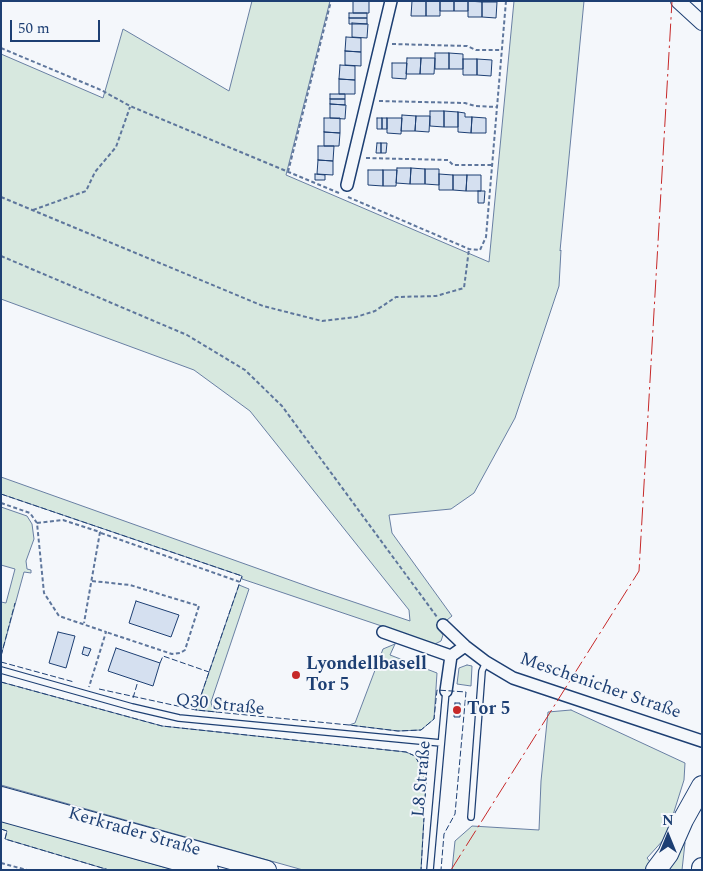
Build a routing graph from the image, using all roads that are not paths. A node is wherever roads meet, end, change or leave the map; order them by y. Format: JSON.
{"nodes":[{"id":1,"x":391,"y":1,"type":"edge"},
{"id":2,"x":678,"y":1,"type":"edge"},
{"id":3,"x":702,"y":23,"type":"edge"},
{"id":4,"x":347,"y":185,"type":"dead end"},
{"id":5,"x":443,"y":624,"type":"road end"},
{"id":6,"x":383,"y":632,"type":"dead end"},
{"id":7,"x":465,"y":646,"type":"junction"},
{"id":8,"x":451,"y":656,"type":"junction"},
{"id":9,"x":486,"y":662,"type":"junction"},
{"id":10,"x":1,"y":670,"type":"edge"},
{"id":11,"x":446,"y":691,"type":"joint"},
{"id":12,"x":702,"y":741,"type":"edge"},
{"id":13,"x":441,"y":743,"type":"junction"},
{"id":14,"x":702,"y":786,"type":"edge"},
{"id":15,"x":1,"y":796,"type":"edge"},
{"id":16,"x":1,"y":812,"type":"edge"},
{"id":17,"x":471,"y":817,"type":"dead end"},
{"id":18,"x":209,"y":870,"type":"edge"},
{"id":19,"x":267,"y":870,"type":"edge"},
{"id":20,"x":430,"y":870,"type":"edge"},
{"id":21,"x":656,"y":870,"type":"edge"}],
"edges":[{"from":1,"to":4,"type":"street"},
{"from":2,"to":3,"type":"street"},
{"from":5,"to":7,"type":"street","name":"Meschenicher Straße"},
{"from":6,"to":8,"type":"street"},
{"from":7,"to":8,"type":"street"},
{"from":7,"to":9,"type":"street","name":"Meschenicher Straße"},
{"from":8,"to":11,"type":"street"},
{"from":9,"to":12,"type":"street","name":"Meschenicher Straße"},
{"from":9,"to":17,"type":"lane"},
{"from":10,"to":13,"type":"lane","name":"Q30 Straße"},
{"from":11,"to":13,"type":"lane","name":"L8 Straße"},
{"from":13,"to":20,"type":"lane","name":"L8 Straße"},
{"from":14,"to":21,"type":"highway"},
{"from":15,"to":19,"type":"highway","name":"Kerkrader Straße"},
{"from":16,"to":18,"type":"highway","name":"Kerkrader Straße"}]}
